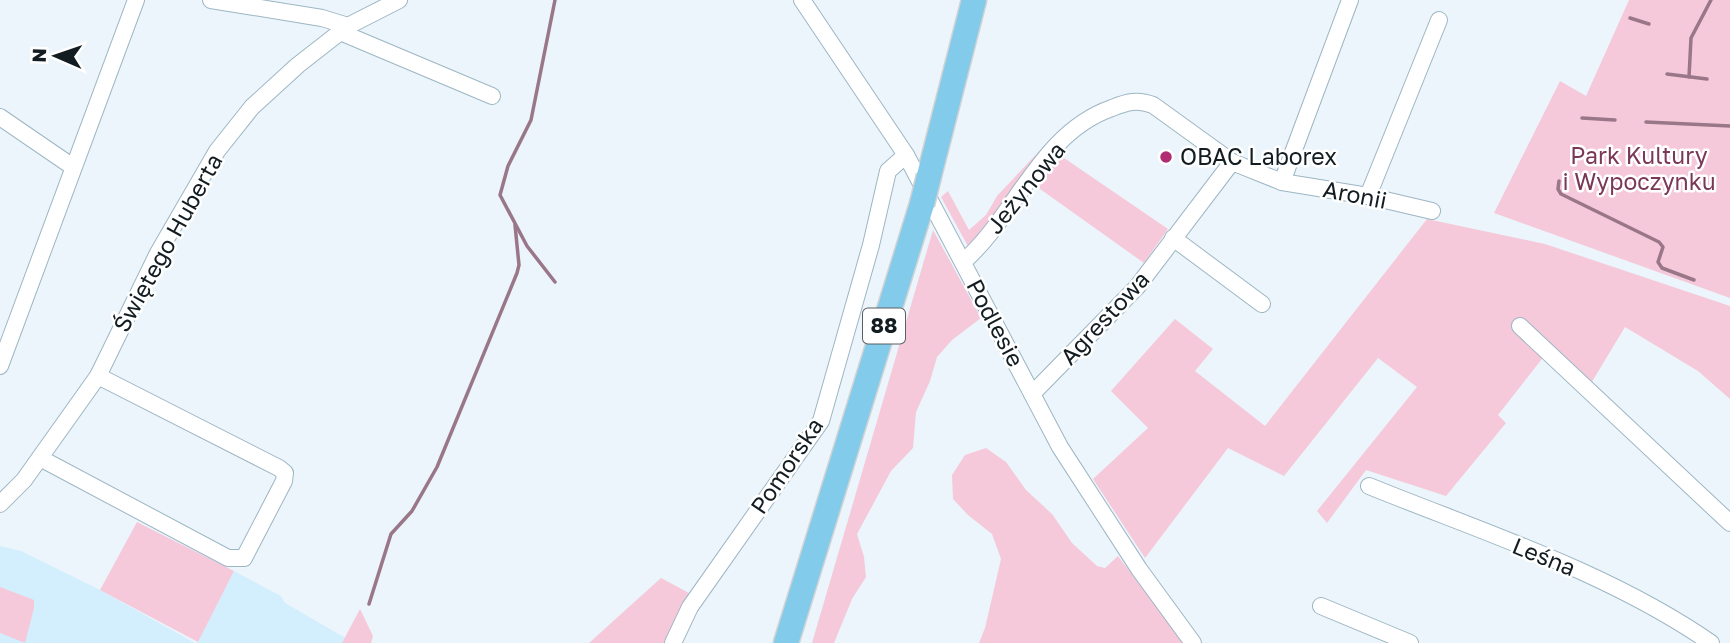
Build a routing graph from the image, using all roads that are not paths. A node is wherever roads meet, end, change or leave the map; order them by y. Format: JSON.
{"nodes":[{"id":1,"x":136,"y":0,"type":"edge"},
{"id":2,"x":211,"y":0,"type":"edge"},
{"id":3,"x":399,"y":0,"type":"edge"},
{"id":4,"x":802,"y":0,"type":"edge"},
{"id":5,"x":974,"y":0,"type":"edge"},
{"id":6,"x":1350,"y":0,"type":"edge"},
{"id":7,"x":1439,"y":20,"type":"dead end"},
{"id":8,"x":344,"y":29,"type":"junction"},
{"id":9,"x":492,"y":96,"type":"dead end"},
{"id":10,"x":1132,"y":101,"type":"joint"},
{"id":11,"x":0,"y":117,"type":"edge"},
{"id":12,"x":906,"y":155,"type":"junction"},
{"id":13,"x":1232,"y":162,"type":"junction"},
{"id":14,"x":73,"y":167,"type":"junction"},
{"id":15,"x":1282,"y":181,"type":"junction"},
{"id":16,"x":1368,"y":196,"type":"junction"},
{"id":17,"x":1433,"y":211,"type":"dead end"},
{"id":18,"x":1173,"y":239,"type":"junction"},
{"id":19,"x":963,"y":262,"type":"junction"},
{"id":20,"x":1262,"y":304,"type":"dead end"},
{"id":21,"x":1520,"y":326,"type":"dead end"},
{"id":22,"x":0,"y":366,"type":"edge"},
{"id":23,"x":98,"y":376,"type":"junction"},
{"id":24,"x":1032,"y":394,"type":"junction"},
{"id":25,"x":40,"y":458,"type":"junction"},
{"id":26,"x":1369,"y":486,"type":"dead end"},
{"id":27,"x":0,"y":504,"type":"edge"},
{"id":28,"x":1730,"y":523,"type":"edge"},
{"id":29,"x":1321,"y":606,"type":"dead end"},
{"id":30,"x":673,"y":643,"type":"edge"},
{"id":31,"x":786,"y":643,"type":"edge"},
{"id":32,"x":1193,"y":643,"type":"edge"},
{"id":33,"x":1410,"y":643,"type":"edge"},
{"id":34,"x":1711,"y":643,"type":"edge"}],
"edges":[{"from":1,"to":14,"type":"street"},
{"from":2,"to":8,"type":"street"},
{"from":3,"to":8,"type":"street","name":"Świętego Huberta"},
{"from":4,"to":12,"type":"street","name":"Podlesie"},
{"from":5,"to":31,"type":"main road","number":"88","bridge":true},
{"from":6,"to":15,"type":"street"},
{"from":7,"to":16,"type":"street"},
{"from":8,"to":9,"type":"street"},
{"from":8,"to":23,"type":"street","name":"Świętego Huberta"},
{"from":10,"to":13,"type":"street","name":"Aronii"},
{"from":10,"to":19,"type":"street","name":"Jeżynowa"},
{"from":11,"to":14,"type":"street"},
{"from":12,"to":19,"type":"street","name":"Podlesie"},
{"from":12,"to":30,"type":"street","name":"Pomorska"},
{"from":13,"to":15,"type":"street","name":"Aronii"},
{"from":13,"to":18,"type":"street","name":"Agrestowa"},
{"from":14,"to":22,"type":"street"},
{"from":15,"to":16,"type":"street","name":"Aronii"},
{"from":16,"to":17,"type":"street","name":"Aronii"},
{"from":18,"to":20,"type":"street"},
{"from":18,"to":24,"type":"street","name":"Agrestowa"},
{"from":19,"to":24,"type":"street","name":"Podlesie"},
{"from":21,"to":28,"type":"street"},
{"from":23,"to":25,"type":"street","name":"Świętego Huberta"},
{"from":23,"to":25,"type":"street"},
{"from":24,"to":32,"type":"street","name":"Podlesie"},
{"from":25,"to":27,"type":"street","name":"Świętego Huberta"},
{"from":26,"to":34,"type":"street","name":"Leśna"},
{"from":29,"to":33,"type":"street"}]}
